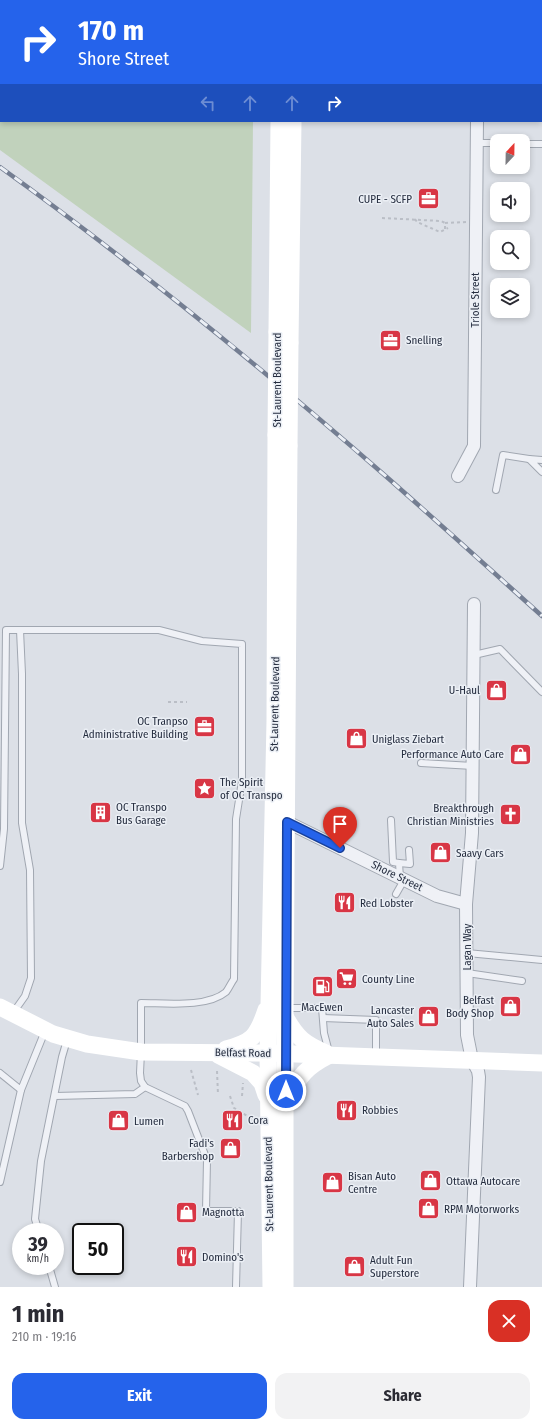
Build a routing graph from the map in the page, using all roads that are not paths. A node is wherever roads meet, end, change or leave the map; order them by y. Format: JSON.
{"nodes":[{"id":1,"x":279,"y":122,"type":"edge"},
{"id":2,"x":293,"y":122,"type":"edge"},
{"id":3,"x":477,"y":122,"type":"edge"},
{"id":4,"x":477,"y":143,"type":"junction"},
{"id":5,"x":490,"y":143,"type":"edge"},
{"id":6,"x":530,"y":144,"type":"edge"},
{"id":7,"x":542,"y":144,"type":"edge"},
{"id":8,"x":529,"y":459,"type":"junction"},
{"id":9,"x":542,"y":460,"type":"edge"},
{"id":10,"x":542,"y":472,"type":"edge"},
{"id":11,"x":458,"y":476,"type":"dead end"},
{"id":12,"x":496,"y":490,"type":"dead end"},
{"id":13,"x":474,"y":604,"type":"dead end"},
{"id":14,"x":20,"y":630,"type":"junction"},
{"id":15,"x":474,"y":655,"type":"junction"},
{"id":16,"x":542,"y":692,"type":"edge"},
{"id":17,"x":421,"y":763,"type":"dead end"},
{"id":18,"x":473,"y":766,"type":"junction"},
{"id":19,"x":391,"y":820,"type":"dead end"},
{"id":20,"x":287,"y":822,"type":"junction"},
{"id":21,"x":409,"y":850,"type":"dead end"},
{"id":22,"x":399,"y":863,"type":"junction"},
{"id":23,"x":0,"y":866,"type":"edge"},
{"id":24,"x":402,"y":879,"type":"junction"},
{"id":25,"x":396,"y":894,"type":"dead end"},
{"id":26,"x":466,"y":904,"type":"junction"},
{"id":27,"x":467,"y":953,"type":"junction"},
{"id":28,"x":542,"y":960,"type":"edge"},
{"id":29,"x":467,"y":973,"type":"junction"},
{"id":30,"x":522,"y":981,"type":"dead end"},
{"id":31,"x":269,"y":999,"type":"junction"},
{"id":32,"x":7,"y":1010,"type":"edge"},
{"id":33,"x":285,"y":1012,"type":"junction"},
{"id":34,"x":323,"y":1018,"type":"junction"},
{"id":35,"x":45,"y":1030,"type":"junction"},
{"id":36,"x":68,"y":1038,"type":"junction"},
{"id":37,"x":141,"y":1052,"type":"junction"},
{"id":38,"x":213,"y":1052,"type":"junction"},
{"id":39,"x":268,"y":1053,"type":"junction"},
{"id":40,"x":286,"y":1054,"type":"junction"},
{"id":41,"x":330,"y":1055,"type":"junction"},
{"id":42,"x":376,"y":1057,"type":"junction"},
{"id":43,"x":472,"y":1060,"type":"junction"},
{"id":44,"x":542,"y":1063,"type":"edge"},
{"id":45,"x":0,"y":1073,"type":"edge"},
{"id":46,"x":145,"y":1087,"type":"junction"},
{"id":47,"x":21,"y":1090,"type":"junction"},
{"id":48,"x":55,"y":1096,"type":"junction"},
{"id":49,"x":268,"y":1100,"type":"junction"},
{"id":50,"x":286,"y":1102,"type":"junction"},
{"id":51,"x":0,"y":1182,"type":"edge"},
{"id":52,"x":36,"y":1223,"type":"edge"},
{"id":53,"x":52,"y":1275,"type":"edge"},
{"id":54,"x":55,"y":1287,"type":"edge"},
{"id":55,"x":236,"y":1287,"type":"edge"},
{"id":56,"x":271,"y":1287,"type":"edge"},
{"id":57,"x":285,"y":1287,"type":"edge"},
{"id":58,"x":470,"y":1287,"type":"edge"}],
"edges":[{"from":1,"to":31,"type":"main road","name":"St-Laurent Boulevard","bridge":true},
{"from":2,"to":20,"type":"main road","name":"St-Laurent Boulevard","bridge":true},
{"from":3,"to":4,"type":"street","name":"Triole Street"},
{"from":4,"to":5,"type":"lane"},
{"from":4,"to":11,"type":"street","name":"Triole Street"},
{"from":6,"to":7,"type":"lane"},
{"from":8,"to":9,"type":"lane"},
{"from":8,"to":10,"type":"lane"},
{"from":8,"to":12,"type":"lane"},
{"from":13,"to":15,"type":"street","name":"Lagan Way"},
{"from":14,"to":23,"type":"lane"},
{"from":14,"to":32,"type":"lane"},
{"from":14,"to":37,"type":"lane"},
{"from":15,"to":16,"type":"lane"},
{"from":15,"to":18,"type":"street","name":"Lagan Way"},
{"from":17,"to":18,"type":"lane"},
{"from":18,"to":26,"type":"street","name":"Lagan Way"},
{"from":19,"to":22,"type":"lane"},
{"from":20,"to":24,"type":"street","name":"Shore Street"},
{"from":20,"to":33,"type":"main road","name":"St-Laurent Boulevard"},
{"from":21,"to":22,"type":"lane"},
{"from":22,"to":24,"type":"lane"},
{"from":24,"to":25,"type":"lane"},
{"from":24,"to":26,"type":"street","name":"Shore Street"},
{"from":26,"to":27,"type":"street","name":"Lagan Way"},
{"from":27,"to":28,"type":"lane"},
{"from":27,"to":29,"type":"street","name":"Lagan Way"},
{"from":29,"to":30,"type":"lane"},
{"from":29,"to":43,"type":"street","name":"Lagan Way"},
{"from":31,"to":38,"type":"main road"},
{"from":31,"to":39,"type":"main road","name":"St-Laurent Boulevard"},
{"from":32,"to":35,"type":"main road","name":"Belfast Road"},
{"from":33,"to":34,"type":"lane"},
{"from":33,"to":40,"type":"main road","name":"St-Laurent Boulevard"},
{"from":33,"to":41,"type":"main road"},
{"from":34,"to":41,"type":"lane"},
{"from":34,"to":42,"type":"lane"},
{"from":35,"to":36,"type":"main road","name":"Belfast Road"},
{"from":35,"to":47,"type":"lane"},
{"from":36,"to":37,"type":"main road","name":"Belfast Road"},
{"from":36,"to":48,"type":"lane"},
{"from":37,"to":38,"type":"main road","name":"Belfast Road"},
{"from":37,"to":46,"type":"lane"},
{"from":38,"to":39,"type":"main road","name":"Belfast Road"},
{"from":38,"to":49,"type":"main road"},
{"from":39,"to":40,"type":"main road","name":"Belfast Road"},
{"from":39,"to":49,"type":"main road","name":"St-Laurent Boulevard"},
{"from":40,"to":41,"type":"main road","name":"Belfast Road"},
{"from":40,"to":50,"type":"main road","name":"St-Laurent Boulevard"},
{"from":41,"to":42,"type":"main road","name":"Belfast Road"},
{"from":41,"to":50,"type":"main road"},
{"from":42,"to":43,"type":"main road","name":"Belfast Road"},
{"from":43,"to":44,"type":"main road","name":"Belfast Road"},
{"from":43,"to":58,"type":"street","name":"Lagan Way"},
{"from":45,"to":47,"type":"lane"},
{"from":46,"to":48,"type":"lane"},
{"from":46,"to":55,"type":"lane"},
{"from":47,"to":51,"type":"lane"},
{"from":48,"to":52,"type":"lane"},
{"from":49,"to":56,"type":"main road","name":"St-Laurent Boulevard"},
{"from":50,"to":57,"type":"main road","name":"St-Laurent Boulevard"},
{"from":53,"to":54,"type":"lane"}]}
